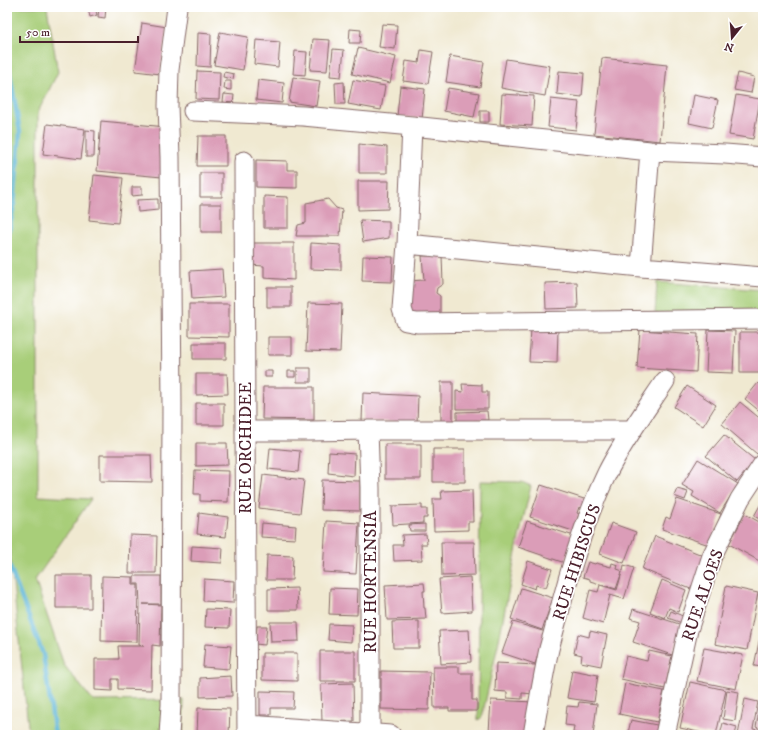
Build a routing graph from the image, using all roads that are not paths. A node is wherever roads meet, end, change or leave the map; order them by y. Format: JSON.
{"nodes":[{"id":1,"x":177,"y":7,"type":"edge"},
{"id":2,"x":193,"y":111,"type":"dead end"},
{"id":3,"x":412,"y":126,"type":"junction"},
{"id":4,"x":650,"y":151,"type":"junction"},
{"id":5,"x":763,"y":157,"type":"edge"},
{"id":6,"x":244,"y":161,"type":"dead end"},
{"id":7,"x":406,"y":244,"type":"junction"},
{"id":8,"x":640,"y":267,"type":"junction"},
{"id":9,"x":763,"y":277,"type":"edge"},
{"id":10,"x":763,"y":319,"type":"edge"},
{"id":11,"x":665,"y":381,"type":"dead end"},
{"id":12,"x":368,"y":430,"type":"junction"},
{"id":13,"x":631,"y":430,"type":"junction"},
{"id":14,"x":244,"y":431,"type":"junction"},
{"id":15,"x":763,"y":464,"type":"edge"},
{"id":16,"x":247,"y":730,"type":"edge"},
{"id":17,"x":370,"y":734,"type":"edge"},
{"id":18,"x":169,"y":735,"type":"edge"},
{"id":19,"x":390,"y":735,"type":"edge"},
{"id":20,"x":534,"y":735,"type":"edge"},
{"id":21,"x":665,"y":735,"type":"edge"}],
"edges":[{"from":1,"to":18,"type":"street"},
{"from":2,"to":3,"type":"street"},
{"from":3,"to":4,"type":"street"},
{"from":3,"to":7,"type":"street"},
{"from":4,"to":5,"type":"street"},
{"from":4,"to":8,"type":"street"},
{"from":6,"to":14,"type":"street","name":"RUE ORCHIDEE"},
{"from":7,"to":8,"type":"street"},
{"from":7,"to":10,"type":"street"},
{"from":8,"to":9,"type":"street"},
{"from":11,"to":13,"type":"street","name":"RUE HIBISCUS"},
{"from":12,"to":13,"type":"street"},
{"from":12,"to":14,"type":"street"},
{"from":12,"to":17,"type":"street","name":"RUE HORTENSIA"},
{"from":13,"to":20,"type":"street","name":"RUE HIBISCUS"},
{"from":14,"to":16,"type":"street","name":"RUE ORCHIDEE"},
{"from":15,"to":21,"type":"street","name":"RUE ALOES"},
{"from":16,"to":17,"type":"street"},
{"from":17,"to":19,"type":"street"}]}
